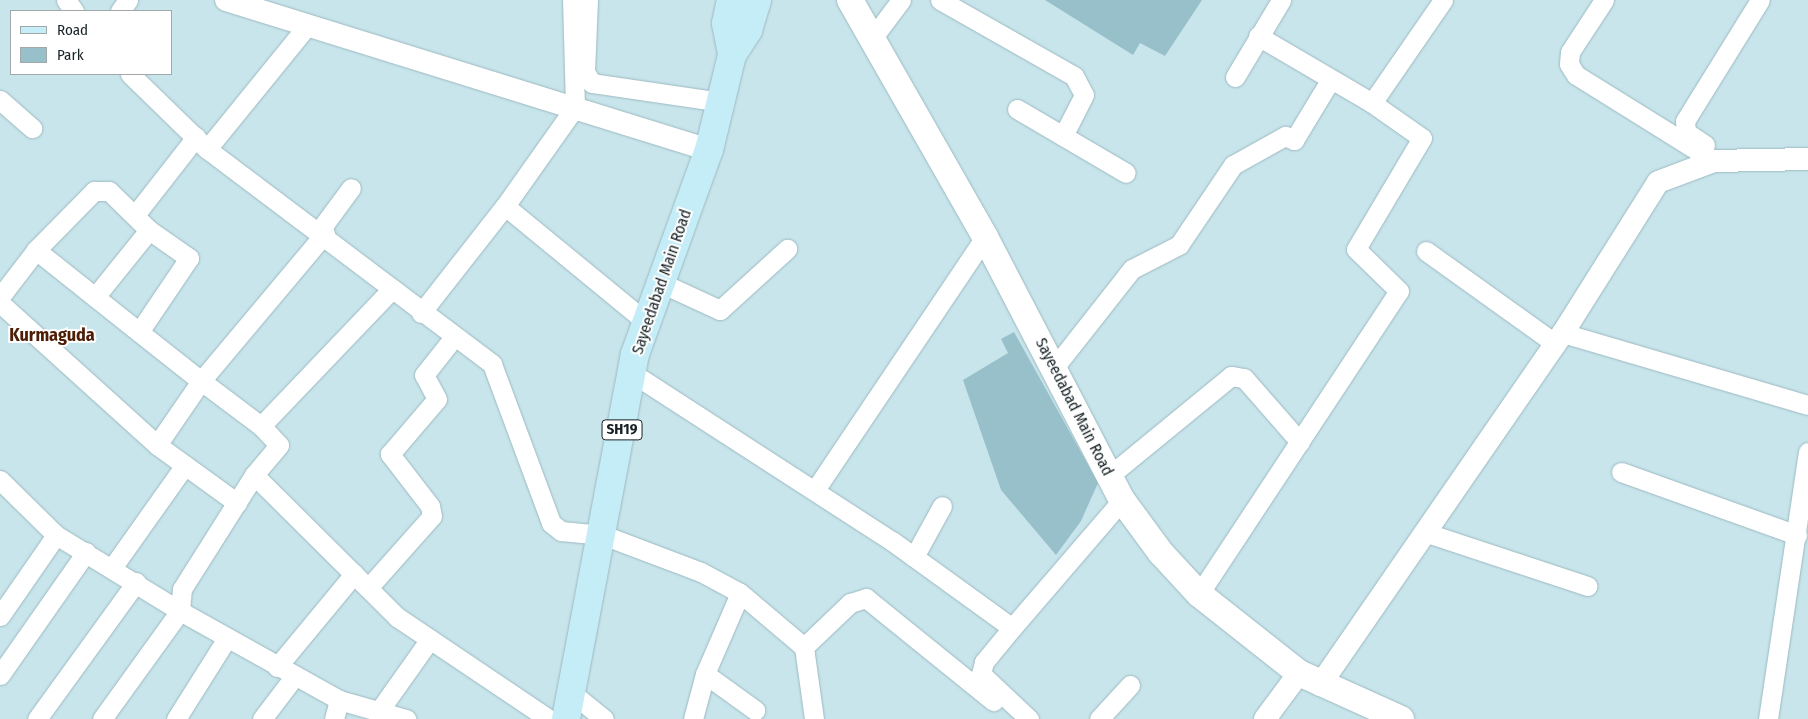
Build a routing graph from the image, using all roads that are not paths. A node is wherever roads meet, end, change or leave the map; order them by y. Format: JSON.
{"nodes":[{"id":1,"x":572,"y":0,"type":"edge"},
{"id":2,"x":588,"y":0,"type":"edge"},
{"id":3,"x":731,"y":0,"type":"edge"},
{"id":4,"x":757,"y":0,"type":"edge"},
{"id":5,"x":850,"y":0,"type":"edge"},
{"id":6,"x":901,"y":0,"type":"edge"},
{"id":7,"x":940,"y":0,"type":"edge"},
{"id":8,"x":1281,"y":0,"type":"edge"},
{"id":9,"x":1443,"y":0,"type":"edge"},
{"id":10,"x":1604,"y":0,"type":"edge"},
{"id":11,"x":1760,"y":0,"type":"edge"},
{"id":12,"x":232,"y":1,"type":"edge"},
{"id":13,"x":306,"y":27,"type":"junction"},
{"id":14,"x":874,"y":36,"type":"junction"},
{"id":15,"x":1258,"y":36,"type":"junction"},
{"id":16,"x":732,"y":55,"type":"junction"},
{"id":17,"x":131,"y":75,"type":"edge"},
{"id":18,"x":1235,"y":76,"type":"dead end"},
{"id":19,"x":1331,"y":79,"type":"junction"},
{"id":20,"x":0,"y":100,"type":"edge"},
{"id":21,"x":722,"y":102,"type":"junction"},
{"id":22,"x":1372,"y":103,"type":"junction"},
{"id":23,"x":576,"y":107,"type":"junction"},
{"id":24,"x":1017,"y":110,"type":"dead end"},
{"id":25,"x":32,"y":128,"type":"dead end"},
{"id":26,"x":1063,"y":136,"type":"junction"},
{"id":27,"x":201,"y":143,"type":"junction"},
{"id":28,"x":709,"y":150,"type":"junction"},
{"id":29,"x":1808,"y":159,"type":"edge"},
{"id":30,"x":1722,"y":161,"type":"junction"},
{"id":31,"x":1126,"y":173,"type":"dead end"},
{"id":32,"x":351,"y":188,"type":"dead end"},
{"id":33,"x":505,"y":206,"type":"junction"},
{"id":34,"x":135,"y":215,"type":"junction"},
{"id":35,"x":150,"y":230,"type":"junction"},
{"id":36,"x":322,"y":232,"type":"junction"},
{"id":37,"x":985,"y":237,"type":"junction"},
{"id":38,"x":787,"y":249,"type":"dead end"},
{"id":39,"x":36,"y":250,"type":"junction"},
{"id":40,"x":1426,"y":250,"type":"dead end"},
{"id":41,"x":660,"y":282,"type":"junction"},
{"id":42,"x":392,"y":289,"type":"junction"},
{"id":43,"x":0,"y":297,"type":"edge"},
{"id":44,"x":95,"y":297,"type":"junction"},
{"id":45,"x":0,"y":304,"type":"edge"},
{"id":46,"x":421,"y":313,"type":"junction"},
{"id":47,"x":646,"y":322,"type":"junction"},
{"id":48,"x":139,"y":332,"type":"junction"},
{"id":49,"x":454,"y":336,"type":"junction"},
{"id":50,"x":1560,"y":339,"type":"junction"},
{"id":51,"x":1054,"y":368,"type":"junction"},
{"id":52,"x":632,"y":373,"type":"junction"},
{"id":53,"x":201,"y":381,"type":"junction"},
{"id":54,"x":1808,"y":405,"type":"edge"},
{"id":55,"x":261,"y":426,"type":"junction"},
{"id":56,"x":1300,"y":442,"type":"junction"},
{"id":57,"x":157,"y":445,"type":"junction"},
{"id":58,"x":1808,"y":452,"type":"edge"},
{"id":59,"x":185,"y":465,"type":"junction"},
{"id":60,"x":1621,"y":472,"type":"dead end"},
{"id":61,"x":254,"y":475,"type":"junction"},
{"id":62,"x":1110,"y":476,"type":"junction"},
{"id":63,"x":0,"y":480,"type":"edge"},
{"id":64,"x":815,"y":490,"type":"junction"},
{"id":65,"x":1122,"y":500,"type":"junction"},
{"id":66,"x":238,"y":503,"type":"junction"},
{"id":67,"x":942,"y":506,"type":"dead end"},
{"id":68,"x":1427,"y":533,"type":"junction"},
{"id":69,"x":1797,"y":534,"type":"junction"},
{"id":70,"x":56,"y":535,"type":"junction"},
{"id":71,"x":604,"y":535,"type":"junction"},
{"id":72,"x":86,"y":552,"type":"junction"},
{"id":73,"x":914,"y":557,"type":"junction"},
{"id":74,"x":112,"y":568,"type":"junction"},
{"id":75,"x":354,"y":574,"type":"junction"},
{"id":76,"x":136,"y":582,"type":"junction"},
{"id":77,"x":1587,"y":586,"type":"dead end"},
{"id":78,"x":368,"y":588,"type":"junction"},
{"id":79,"x":740,"y":592,"type":"junction"},
{"id":80,"x":1199,"y":594,"type":"junction"},
{"id":81,"x":180,"y":611,"type":"junction"},
{"id":82,"x":0,"y":616,"type":"edge"},
{"id":83,"x":1012,"y":628,"type":"junction"},
{"id":84,"x":227,"y":638,"type":"junction"},
{"id":85,"x":430,"y":639,"type":"junction"},
{"id":86,"x":804,"y":647,"type":"junction"},
{"id":87,"x":277,"y":667,"type":"junction"},
{"id":88,"x":705,"y":674,"type":"junction"},
{"id":89,"x":0,"y":675,"type":"edge"},
{"id":90,"x":294,"y":677,"type":"junction"},
{"id":91,"x":976,"y":679,"type":"junction"},
{"id":92,"x":1309,"y":679,"type":"junction"},
{"id":93,"x":1130,"y":686,"type":"dead end"},
{"id":94,"x":572,"y":693,"type":"junction"},
{"id":95,"x":338,"y":700,"type":"junction"},
{"id":96,"x":755,"y":710,"type":"dead end"},
{"id":97,"x":379,"y":711,"type":"junction"},
{"id":98,"x":37,"y":719,"type":"edge"},
{"id":99,"x":102,"y":719,"type":"edge"},
{"id":100,"x":176,"y":719,"type":"edge"},
{"id":101,"x":262,"y":719,"type":"edge"},
{"id":102,"x":334,"y":719,"type":"edge"},
{"id":103,"x":406,"y":719,"type":"edge"},
{"id":104,"x":549,"y":719,"type":"edge"},
{"id":105,"x":566,"y":719,"type":"edge"},
{"id":106,"x":604,"y":719,"type":"edge"},
{"id":107,"x":693,"y":719,"type":"edge"},
{"id":108,"x":814,"y":719,"type":"edge"},
{"id":109,"x":1015,"y":719,"type":"edge"},
{"id":110,"x":1029,"y":719,"type":"edge"},
{"id":111,"x":1099,"y":719,"type":"edge"},
{"id":112,"x":1265,"y":719,"type":"edge"},
{"id":113,"x":1401,"y":719,"type":"edge"},
{"id":114,"x":1768,"y":719,"type":"edge"}],
"edges":[{"from":1,"to":23,"type":"street"},
{"from":2,"to":21,"type":"street"},
{"from":3,"to":16,"type":"main road","name":"Sayeedabad Main Road","number":"SH19"},
{"from":4,"to":16,"type":"main road","name":"Sayeedabad Main Road","number":"SH19"},
{"from":5,"to":14,"type":"main road","name":"Sayeedabad Main Road"},
{"from":6,"to":14,"type":"street"},
{"from":7,"to":26,"type":"street"},
{"from":8,"to":15,"type":"street"},
{"from":9,"to":22,"type":"street"},
{"from":10,"to":30,"type":"street"},
{"from":11,"to":30,"type":"street"},
{"from":12,"to":13,"type":"street"},
{"from":13,"to":23,"type":"street"},
{"from":13,"to":27,"type":"street"},
{"from":14,"to":37,"type":"main road","name":"Sayeedabad Main Road"},
{"from":15,"to":18,"type":"street"},
{"from":15,"to":19,"type":"street"},
{"from":16,"to":21,"type":"main road","name":"Sayeedabad Main Road","number":"SH19"},
{"from":17,"to":27,"type":"street"},
{"from":19,"to":22,"type":"street"},
{"from":19,"to":51,"type":"street"},
{"from":20,"to":25,"type":"street"},
{"from":21,"to":28,"type":"main road","name":"Sayeedabad Main Road","number":"SH19"},
{"from":22,"to":56,"type":"street"},
{"from":23,"to":28,"type":"street"},
{"from":23,"to":33,"type":"street"},
{"from":24,"to":26,"type":"street"},
{"from":26,"to":31,"type":"street"},
{"from":27,"to":34,"type":"street"},
{"from":27,"to":36,"type":"street"},
{"from":28,"to":41,"type":"main road","name":"Sayeedabad Main Road","number":"SH19"},
{"from":29,"to":30,"type":"street"},
{"from":30,"to":50,"type":"street"},
{"from":32,"to":36,"type":"street"},
{"from":33,"to":46,"type":"street"},
{"from":33,"to":47,"type":"street"},
{"from":34,"to":35,"type":"street"},
{"from":34,"to":39,"type":"street"},
{"from":35,"to":44,"type":"street"},
{"from":35,"to":48,"type":"street"},
{"from":36,"to":42,"type":"street"},
{"from":36,"to":53,"type":"street"},
{"from":37,"to":51,"type":"main road","name":"Sayeedabad Main Road"},
{"from":37,"to":64,"type":"street"},
{"from":38,"to":41,"type":"street"},
{"from":39,"to":43,"type":"street"},
{"from":39,"to":44,"type":"street"},
{"from":40,"to":50,"type":"street"},
{"from":41,"to":47,"type":"main road","name":"Sayeedabad Main Road","number":"SH19"},
{"from":42,"to":46,"type":"street"},
{"from":42,"to":55,"type":"street"},
{"from":44,"to":48,"type":"street"},
{"from":45,"to":57,"type":"street"},
{"from":46,"to":49,"type":"street"},
{"from":47,"to":52,"type":"main road","name":"Sayeedabad Main Road","number":"SH19"},
{"from":48,"to":53,"type":"street"},
{"from":49,"to":71,"type":"street"},
{"from":49,"to":78,"type":"street"},
{"from":50,"to":54,"type":"street"},
{"from":50,"to":68,"type":"street"},
{"from":51,"to":62,"type":"main road","name":"Sayeedabad Main Road"},
{"from":52,"to":64,"type":"street"},
{"from":52,"to":71,"type":"main road","name":"Sayeedabad Main Road","number":"SH19"},
{"from":53,"to":55,"type":"street"},
{"from":53,"to":57,"type":"street"},
{"from":55,"to":61,"type":"street"},
{"from":56,"to":62,"type":"street"},
{"from":56,"to":80,"type":"street"},
{"from":57,"to":59,"type":"street"},
{"from":58,"to":69,"type":"street"},
{"from":59,"to":66,"type":"street"},
{"from":59,"to":74,"type":"street"},
{"from":60,"to":69,"type":"street"},
{"from":61,"to":66,"type":"street"},
{"from":61,"to":75,"type":"street"},
{"from":62,"to":65,"type":"main road","name":"Sayeedabad Main Road"},
{"from":63,"to":70,"type":"street"},
{"from":64,"to":73,"type":"street"},
{"from":65,"to":80,"type":"main road","name":"Sayeedabad Main Road"},
{"from":65,"to":83,"type":"street"},
{"from":66,"to":81,"type":"street"},
{"from":67,"to":73,"type":"street"},
{"from":68,"to":77,"type":"street"},
{"from":68,"to":92,"type":"street"},
{"from":69,"to":114,"type":"street"},
{"from":70,"to":72,"type":"street"},
{"from":70,"to":82,"type":"street"},
{"from":71,"to":79,"type":"street"},
{"from":71,"to":94,"type":"main road","name":"Sayeedabad Main Road","number":"SH19"},
{"from":72,"to":74,"type":"street"},
{"from":72,"to":89,"type":"street"},
{"from":73,"to":83,"type":"street"},
{"from":74,"to":76,"type":"street"},
{"from":75,"to":78,"type":"street"},
{"from":75,"to":87,"type":"street"},
{"from":76,"to":81,"type":"street"},
{"from":76,"to":98,"type":"street"},
{"from":78,"to":85,"type":"street"},
{"from":79,"to":86,"type":"street"},
{"from":79,"to":88,"type":"street"},
{"from":80,"to":92,"type":"main road","name":"Sayeedabad Main Road"},
{"from":81,"to":84,"type":"street"},
{"from":81,"to":99,"type":"street"},
{"from":83,"to":91,"type":"street"},
{"from":84,"to":87,"type":"street"},
{"from":84,"to":100,"type":"street"},
{"from":85,"to":97,"type":"street"},
{"from":85,"to":104,"type":"street"},
{"from":86,"to":91,"type":"street"},
{"from":86,"to":108,"type":"street"},
{"from":87,"to":90,"type":"street"},
{"from":88,"to":96,"type":"street"},
{"from":88,"to":107,"type":"street"},
{"from":90,"to":95,"type":"street"},
{"from":90,"to":101,"type":"street"},
{"from":91,"to":109,"type":"street"},
{"from":91,"to":110,"type":"street"},
{"from":92,"to":112,"type":"street"},
{"from":92,"to":113,"type":"main road","name":"Sayeedabad Main Road"},
{"from":93,"to":111,"type":"street"},
{"from":94,"to":105,"type":"main road","name":"Sayeedabad Main Road","number":"SH19"},
{"from":94,"to":106,"type":"street"},
{"from":95,"to":97,"type":"street"},
{"from":95,"to":102,"type":"street"},
{"from":97,"to":103,"type":"street"}]}
